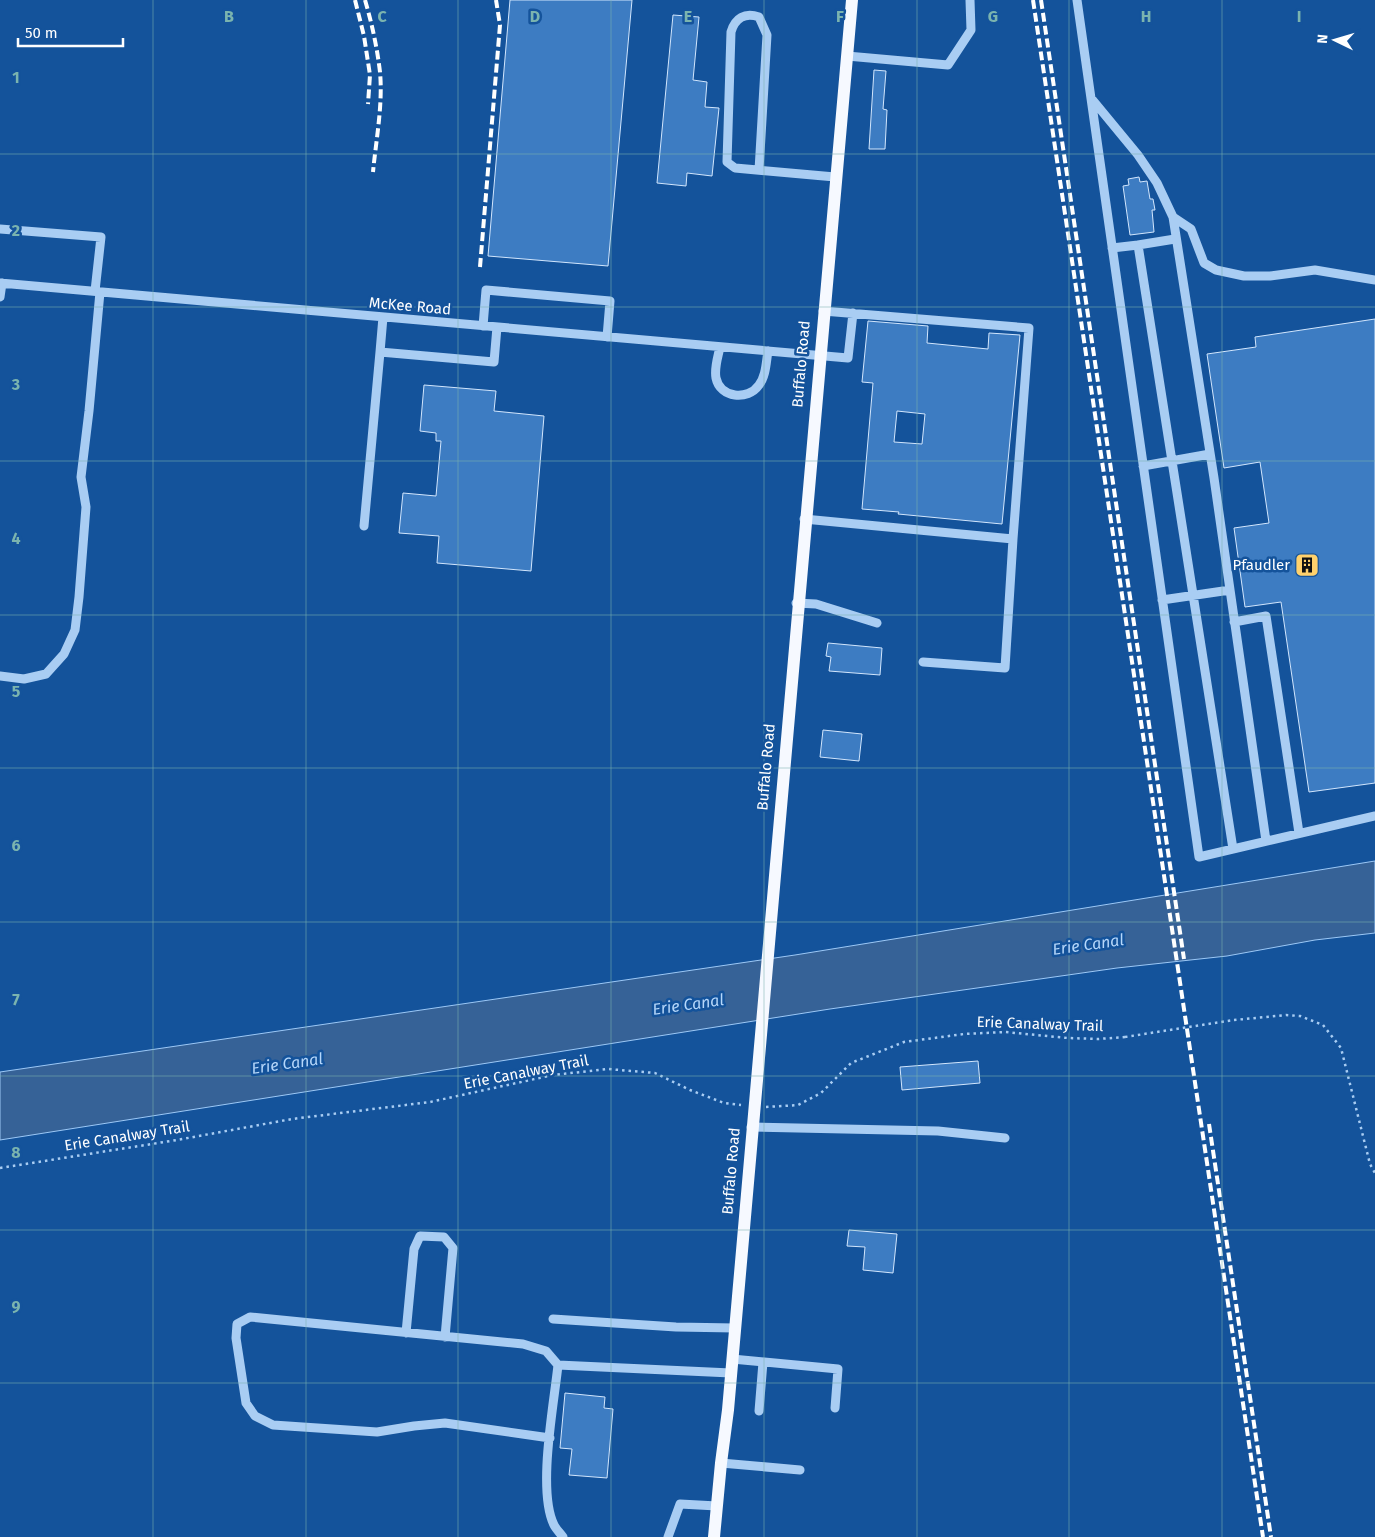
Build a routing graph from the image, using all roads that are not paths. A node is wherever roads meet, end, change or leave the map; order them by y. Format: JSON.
{"nodes":[{"id":1,"x":852,"y":0,"type":"edge"},
{"id":2,"x":970,"y":0,"type":"edge"},
{"id":3,"x":1077,"y":0,"type":"edge"},
{"id":4,"x":847,"y":56,"type":"junction"},
{"id":5,"x":1091,"y":98,"type":"junction"},
{"id":6,"x":759,"y":170,"type":"junction"},
{"id":7,"x":835,"y":176,"type":"junction"},
{"id":8,"x":1173,"y":217,"type":"junction"},
{"id":9,"x":0,"y":229,"type":"edge"},
{"id":10,"x":1175,"y":239,"type":"junction"},
{"id":11,"x":1138,"y":245,"type":"junction"},
{"id":12,"x":1112,"y":248,"type":"junction"},
{"id":13,"x":1375,"y":280,"type":"edge"},
{"id":14,"x":1,"y":283,"type":"edge"},
{"id":15,"x":98,"y":292,"type":"junction"},
{"id":16,"x":0,"y":297,"type":"edge"},
{"id":17,"x":823,"y":311,"type":"junction"},
{"id":18,"x":853,"y":314,"type":"junction"},
{"id":19,"x":383,"y":317,"type":"junction"},
{"id":20,"x":483,"y":326,"type":"junction"},
{"id":21,"x":497,"y":327,"type":"junction"},
{"id":22,"x":608,"y":337,"type":"junction"},
{"id":23,"x":720,"y":347,"type":"junction"},
{"id":24,"x":380,"y":352,"type":"junction"},
{"id":25,"x":768,"y":352,"type":"junction"},
{"id":26,"x":818,"y":356,"type":"junction"},
{"id":27,"x":1210,"y":454,"type":"junction"},
{"id":28,"x":1172,"y":461,"type":"junction"},
{"id":29,"x":1143,"y":466,"type":"junction"},
{"id":30,"x":804,"y":519,"type":"junction"},
{"id":31,"x":364,"y":526,"type":"dead end"},
{"id":32,"x":1013,"y":539,"type":"junction"},
{"id":33,"x":1230,"y":590,"type":"junction"},
{"id":34,"x":1193,"y":595,"type":"junction"},
{"id":35,"x":1162,"y":600,"type":"junction"},
{"id":36,"x":796,"y":603,"type":"junction"},
{"id":37,"x":1234,"y":622,"type":"junction"},
{"id":38,"x":877,"y":623,"type":"dead end"},
{"id":39,"x":923,"y":662,"type":"dead end"},
{"id":40,"x":0,"y":676,"type":"edge"},
{"id":41,"x":1375,"y":816,"type":"edge"},
{"id":42,"x":1299,"y":833,"type":"junction"},
{"id":43,"x":1266,"y":840,"type":"junction"},
{"id":44,"x":1233,"y":849,"type":"junction"},
{"id":45,"x":751,"y":1127,"type":"junction"},
{"id":46,"x":1005,"y":1138,"type":"dead end"},
{"id":47,"x":553,"y":1319,"type":"dead end"},
{"id":48,"x":735,"y":1328,"type":"junction"},
{"id":49,"x":406,"y":1333,"type":"junction"},
{"id":50,"x":445,"y":1337,"type":"junction"},
{"id":51,"x":732,"y":1359,"type":"junction"},
{"id":52,"x":763,"y":1362,"type":"junction"},
{"id":53,"x":558,"y":1365,"type":"junction"},
{"id":54,"x":731,"y":1373,"type":"junction"},
{"id":55,"x":835,"y":1408,"type":"dead end"},
{"id":56,"x":759,"y":1411,"type":"dead end"},
{"id":57,"x":550,"y":1438,"type":"junction"},
{"id":58,"x":721,"y":1463,"type":"junction"},
{"id":59,"x":800,"y":1470,"type":"dead end"},
{"id":60,"x":717,"y":1506,"type":"junction"},
{"id":61,"x":563,"y":1537,"type":"edge"},
{"id":62,"x":668,"y":1537,"type":"edge"},
{"id":63,"x":714,"y":1537,"type":"edge"}],
"edges":[{"from":1,"to":4,"type":"main road","name":"Buffalo Road"},
{"from":2,"to":4,"type":"street"},
{"from":3,"to":5,"type":"street"},
{"from":4,"to":7,"type":"main road","name":"Buffalo Road"},
{"from":5,"to":8,"type":"street"},
{"from":5,"to":12,"type":"street"},
{"from":6,"to":6,"type":"street"},
{"from":6,"to":7,"type":"street"},
{"from":7,"to":17,"type":"main road","name":"Buffalo Road"},
{"from":8,"to":10,"type":"street"},
{"from":8,"to":13,"type":"street"},
{"from":9,"to":15,"type":"street"},
{"from":10,"to":11,"type":"street"},
{"from":10,"to":27,"type":"street"},
{"from":11,"to":12,"type":"street"},
{"from":11,"to":28,"type":"street"},
{"from":12,"to":29,"type":"street"},
{"from":14,"to":15,"type":"street","name":"McKee Road"},
{"from":14,"to":16,"type":"street"},
{"from":15,"to":19,"type":"street","name":"McKee Road"},
{"from":15,"to":40,"type":"street"},
{"from":17,"to":18,"type":"street"},
{"from":17,"to":26,"type":"main road","name":"Buffalo Road"},
{"from":18,"to":26,"type":"street","name":"McKee Road"},
{"from":18,"to":32,"type":"street"},
{"from":19,"to":20,"type":"street","name":"McKee Road"},
{"from":19,"to":24,"type":"street"},
{"from":20,"to":21,"type":"street","name":"McKee Road"},
{"from":20,"to":22,"type":"street"},
{"from":21,"to":22,"type":"street","name":"McKee Road"},
{"from":21,"to":24,"type":"street"},
{"from":22,"to":23,"type":"street","name":"McKee Road"},
{"from":23,"to":25,"type":"street","name":"McKee Road"},
{"from":23,"to":25,"type":"street"},
{"from":24,"to":31,"type":"street"},
{"from":25,"to":26,"type":"street","name":"McKee Road"},
{"from":26,"to":30,"type":"main road","name":"Buffalo Road"},
{"from":27,"to":28,"type":"street"},
{"from":27,"to":33,"type":"street"},
{"from":28,"to":29,"type":"street"},
{"from":28,"to":34,"type":"street"},
{"from":29,"to":35,"type":"street"},
{"from":30,"to":32,"type":"street"},
{"from":30,"to":36,"type":"main road","name":"Buffalo Road"},
{"from":32,"to":39,"type":"street"},
{"from":33,"to":34,"type":"street"},
{"from":33,"to":37,"type":"street"},
{"from":34,"to":35,"type":"street"},
{"from":34,"to":44,"type":"street"},
{"from":35,"to":44,"type":"street"},
{"from":36,"to":38,"type":"street"},
{"from":36,"to":45,"type":"main road","name":"Buffalo Road"},
{"from":37,"to":42,"type":"street"},
{"from":37,"to":43,"type":"street"},
{"from":41,"to":42,"type":"street"},
{"from":42,"to":43,"type":"street"},
{"from":43,"to":44,"type":"street"},
{"from":45,"to":46,"type":"street"},
{"from":45,"to":48,"type":"main road","name":"Buffalo Road"},
{"from":47,"to":48,"type":"street"},
{"from":48,"to":51,"type":"main road","name":"Buffalo Road"},
{"from":49,"to":50,"type":"street"},
{"from":49,"to":50,"type":"street"},
{"from":49,"to":57,"type":"street"},
{"from":50,"to":53,"type":"street"},
{"from":51,"to":52,"type":"street"},
{"from":51,"to":54,"type":"main road","name":"Buffalo Road"},
{"from":52,"to":55,"type":"street"},
{"from":52,"to":56,"type":"street"},
{"from":53,"to":54,"type":"street"},
{"from":53,"to":57,"type":"street"},
{"from":54,"to":58,"type":"main road","name":"Buffalo Road"},
{"from":57,"to":61,"type":"street"},
{"from":58,"to":59,"type":"street"},
{"from":58,"to":60,"type":"main road","name":"Buffalo Road"},
{"from":60,"to":62,"type":"street"},
{"from":60,"to":63,"type":"main road","name":"Buffalo Road"}]}
